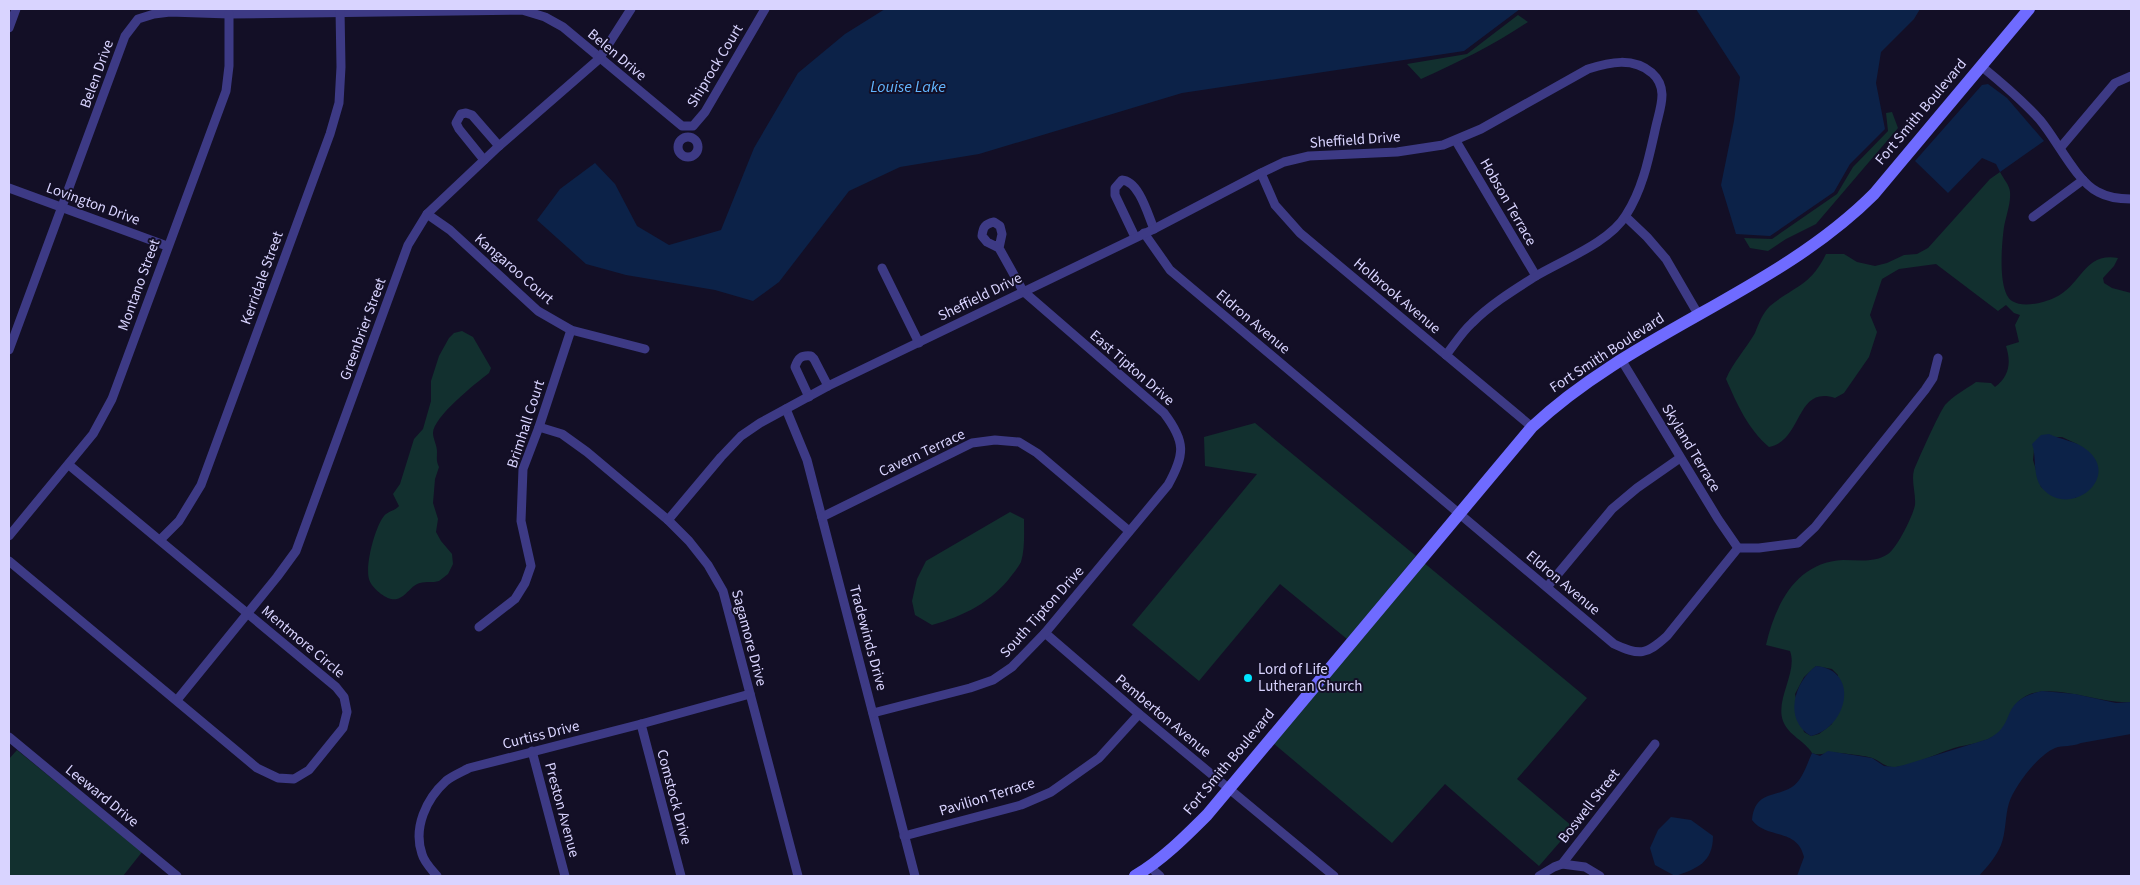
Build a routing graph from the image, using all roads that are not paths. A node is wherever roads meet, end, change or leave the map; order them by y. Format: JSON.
{"nodes":[{"id":1,"x":631,"y":9,"type":"edge"},
{"id":2,"x":765,"y":9,"type":"edge"},
{"id":3,"x":2029,"y":9,"type":"edge"},
{"id":4,"x":340,"y":11,"type":"edge"},
{"id":5,"x":13,"y":12,"type":"edge"},
{"id":6,"x":229,"y":14,"type":"junction"},
{"id":7,"x":9,"y":28,"type":"edge"},
{"id":8,"x":600,"y":58,"type":"junction"},
{"id":9,"x":1981,"y":66,"type":"junction"},
{"id":10,"x":2131,"y":76,"type":"edge"},
{"id":11,"x":684,"y":126,"type":"junction"},
{"id":12,"x":688,"y":137,"type":"dead end"},
{"id":13,"x":1456,"y":141,"type":"junction"},
{"id":14,"x":499,"y":146,"type":"junction"},
{"id":15,"x":2061,"y":147,"type":"junction"},
{"id":16,"x":484,"y":160,"type":"junction"},
{"id":17,"x":1261,"y":173,"type":"junction"},
{"id":18,"x":2083,"y":180,"type":"junction"},
{"id":19,"x":9,"y":188,"type":"edge"},
{"id":20,"x":2131,"y":199,"type":"edge"},
{"id":21,"x":63,"y":208,"type":"junction"},
{"id":22,"x":428,"y":214,"type":"junction"},
{"id":23,"x":2033,"y":216,"type":"dead end"},
{"id":24,"x":1626,"y":217,"type":"junction"},
{"id":25,"x":1154,"y":230,"type":"junction"},
{"id":26,"x":1140,"y":235,"type":"junction"},
{"id":27,"x":167,"y":246,"type":"junction"},
{"id":28,"x":999,"y":248,"type":"dead end"},
{"id":29,"x":882,"y":268,"type":"dead end"},
{"id":30,"x":1536,"y":276,"type":"junction"},
{"id":31,"x":1022,"y":291,"type":"junction"},
{"id":32,"x":1698,"y":314,"type":"junction"},
{"id":33,"x":571,"y":330,"type":"junction"},
{"id":34,"x":919,"y":343,"type":"junction"},
{"id":35,"x":645,"y":348,"type":"dead end"},
{"id":36,"x":9,"y":350,"type":"edge"},
{"id":37,"x":1446,"y":355,"type":"junction"},
{"id":38,"x":1938,"y":358,"type":"dead end"},
{"id":39,"x":1622,"y":361,"type":"junction"},
{"id":40,"x":828,"y":386,"type":"junction"},
{"id":41,"x":809,"y":396,"type":"junction"},
{"id":42,"x":786,"y":409,"type":"junction"},
{"id":43,"x":540,"y":427,"type":"junction"},
{"id":44,"x":1532,"y":427,"type":"junction"},
{"id":45,"x":1680,"y":458,"type":"junction"},
{"id":46,"x":69,"y":465,"type":"junction"},
{"id":47,"x":1458,"y":514,"type":"junction"},
{"id":48,"x":822,"y":517,"type":"junction"},
{"id":49,"x":668,"y":520,"type":"junction"},
{"id":50,"x":1129,"y":531,"type":"junction"},
{"id":51,"x":9,"y":536,"type":"edge"},
{"id":52,"x":160,"y":540,"type":"junction"},
{"id":53,"x":1738,"y":548,"type":"junction"},
{"id":54,"x":9,"y":561,"type":"edge"},
{"id":55,"x":1547,"y":587,"type":"junction"},
{"id":56,"x":248,"y":613,"type":"junction"},
{"id":57,"x":479,"y":627,"type":"dead end"},
{"id":58,"x":1046,"y":633,"type":"junction"},
{"id":59,"x":750,"y":694,"type":"junction"},
{"id":60,"x":177,"y":700,"type":"junction"},
{"id":61,"x":873,"y":713,"type":"junction"},
{"id":62,"x":1139,"y":714,"type":"junction"},
{"id":63,"x":641,"y":724,"type":"junction"},
{"id":64,"x":9,"y":738,"type":"edge"},
{"id":65,"x":1655,"y":744,"type":"dead end"},
{"id":66,"x":532,"y":751,"type":"junction"},
{"id":67,"x":1230,"y":788,"type":"junction"},
{"id":68,"x":904,"y":836,"type":"junction"},
{"id":69,"x":1562,"y":864,"type":"junction"},
{"id":70,"x":1150,"y":868,"type":"junction"},
{"id":71,"x":177,"y":876,"type":"edge"},
{"id":72,"x":437,"y":876,"type":"edge"},
{"id":73,"x":565,"y":876,"type":"edge"},
{"id":74,"x":681,"y":876,"type":"edge"},
{"id":75,"x":798,"y":876,"type":"edge"},
{"id":76,"x":915,"y":876,"type":"edge"},
{"id":77,"x":1135,"y":876,"type":"edge"},
{"id":78,"x":1160,"y":876,"type":"edge"},
{"id":79,"x":1334,"y":876,"type":"edge"},
{"id":80,"x":1540,"y":876,"type":"edge"},
{"id":81,"x":1600,"y":876,"type":"edge"}],
"edges":[{"from":1,"to":8,"type":"street","name":"Greenbrier Street"},
{"from":2,"to":11,"type":"street","name":"Shiprock Court"},
{"from":3,"to":9,"type":"street","name":"Fort Smith Boulevard"},
{"from":4,"to":6,"type":"street","name":"Belen Drive"},
{"from":4,"to":8,"type":"street","name":"Belen Drive"},
{"from":4,"to":52,"type":"street","name":"Kerridale Street"},
{"from":5,"to":7,"type":"street"},
{"from":6,"to":21,"type":"street","name":"Belen Drive"},
{"from":6,"to":27,"type":"street","name":"Montano Street"},
{"from":8,"to":11,"type":"street","name":"Belen Drive"},
{"from":8,"to":14,"type":"street","name":"Greenbrier Street"},
{"from":9,"to":15,"type":"street"},
{"from":9,"to":32,"type":"street","name":"Fort Smith Boulevard"},
{"from":10,"to":15,"type":"street"},
{"from":11,"to":12,"type":"street"},
{"from":13,"to":17,"type":"street","name":"Sheffield Drive"},
{"from":13,"to":24,"type":"street","name":"Sheffield Drive"},
{"from":13,"to":30,"type":"street","name":"Hobson Terrace"},
{"from":14,"to":16,"type":"street","name":"Greenbrier Street"},
{"from":14,"to":16,"type":"street"},
{"from":15,"to":18,"type":"street"},
{"from":16,"to":22,"type":"street","name":"Greenbrier Street"},
{"from":17,"to":25,"type":"street","name":"Sheffield Drive"},
{"from":17,"to":37,"type":"street","name":"Holbrook Avenue"},
{"from":18,"to":20,"type":"street"},
{"from":18,"to":23,"type":"street"},
{"from":19,"to":21,"type":"street","name":"Lovington Drive"},
{"from":21,"to":27,"type":"street","name":"Lovington Drive"},
{"from":21,"to":36,"type":"street","name":"Belen Drive"},
{"from":22,"to":33,"type":"street","name":"Kangaroo Court"},
{"from":22,"to":56,"type":"street","name":"Greenbrier Street"},
{"from":24,"to":30,"type":"street","name":"Sheffield Drive"},
{"from":24,"to":32,"type":"street"},
{"from":25,"to":26,"type":"street","name":"Sheffield Drive"},
{"from":25,"to":26,"type":"street","name":"Eldron Avenue"},
{"from":26,"to":31,"type":"street","name":"Sheffield Drive"},
{"from":26,"to":47,"type":"street","name":"Eldron Avenue"},
{"from":27,"to":46,"type":"street","name":"Montano Street"},
{"from":28,"to":31,"type":"street"},
{"from":29,"to":34,"type":"street"},
{"from":30,"to":37,"type":"street","name":"Sheffield Drive"},
{"from":31,"to":34,"type":"street","name":"Sheffield Drive"},
{"from":31,"to":50,"type":"street","name":"East Tipton Drive"},
{"from":32,"to":39,"type":"street","name":"Fort Smith Boulevard"},
{"from":33,"to":35,"type":"street","name":"Kangaroo Court"},
{"from":33,"to":43,"type":"street","name":"Brimhall Court"},
{"from":34,"to":40,"type":"street","name":"Sheffield Drive"},
{"from":37,"to":44,"type":"street","name":"Holbrook Avenue"},
{"from":38,"to":53,"type":"street"},
{"from":39,"to":44,"type":"street","name":"Fort Smith Boulevard"},
{"from":39,"to":45,"type":"street","name":"Skyland Terrace"},
{"from":40,"to":41,"type":"street","name":"Sheffield Drive"},
{"from":40,"to":41,"type":"street"},
{"from":41,"to":42,"type":"street","name":"Sheffield Drive"},
{"from":42,"to":48,"type":"street","name":"Tradewinds Drive"},
{"from":42,"to":49,"type":"street","name":"Sheffield Drive"},
{"from":43,"to":49,"type":"street","name":"Sagamore Drive"},
{"from":43,"to":57,"type":"street","name":"Brimhall Court"},
{"from":44,"to":47,"type":"street","name":"Fort Smith Boulevard"},
{"from":45,"to":53,"type":"street","name":"Skyland Terrace"},
{"from":45,"to":55,"type":"street"},
{"from":46,"to":51,"type":"street","name":"Montano Street"},
{"from":46,"to":52,"type":"street","name":"Mentmore Circle"},
{"from":47,"to":55,"type":"street","name":"Eldron Avenue"},
{"from":47,"to":67,"type":"street","name":"Fort Smith Boulevard"},
{"from":48,"to":50,"type":"street","name":"Cavern Terrace"},
{"from":48,"to":61,"type":"street","name":"Tradewinds Drive"},
{"from":49,"to":59,"type":"street","name":"Sagamore Drive"},
{"from":50,"to":58,"type":"street","name":"South Tipton Drive"},
{"from":52,"to":56,"type":"street","name":"Mentmore Circle"},
{"from":53,"to":55,"type":"street","name":"Eldron Avenue"},
{"from":54,"to":60,"type":"street","name":"Mentmore Circle"},
{"from":56,"to":60,"type":"street","name":"Greenbrier Street"},
{"from":56,"to":60,"type":"street","name":"Mentmore Circle"},
{"from":58,"to":61,"type":"street","name":"South Tipton Drive"},
{"from":58,"to":62,"type":"street","name":"Pemberton Avenue"},
{"from":59,"to":63,"type":"street","name":"Curtiss Drive"},
{"from":59,"to":75,"type":"street","name":"Sagamore Drive"},
{"from":61,"to":68,"type":"street","name":"Tradewinds Drive"},
{"from":62,"to":67,"type":"street","name":"Pemberton Avenue"},
{"from":62,"to":68,"type":"street","name":"Pavilion Terrace"},
{"from":63,"to":66,"type":"street","name":"Curtiss Drive"},
{"from":63,"to":74,"type":"street","name":"Comstock Drive"},
{"from":64,"to":71,"type":"street","name":"Leeward Drive"},
{"from":65,"to":69,"type":"street","name":"Boswell Street"},
{"from":66,"to":72,"type":"street","name":"Curtiss Drive"},
{"from":66,"to":73,"type":"street","name":"Preston Avenue"},
{"from":67,"to":70,"type":"street","name":"Fort Smith Boulevard"},
{"from":67,"to":79,"type":"street","name":"Pemberton Avenue"},
{"from":68,"to":76,"type":"street","name":"Tradewinds Drive"},
{"from":69,"to":80,"type":"street","name":"Boswell Street"},
{"from":69,"to":81,"type":"street"},
{"from":70,"to":77,"type":"street","name":"Fort Smith Boulevard"},
{"from":70,"to":78,"type":"street"}]}
